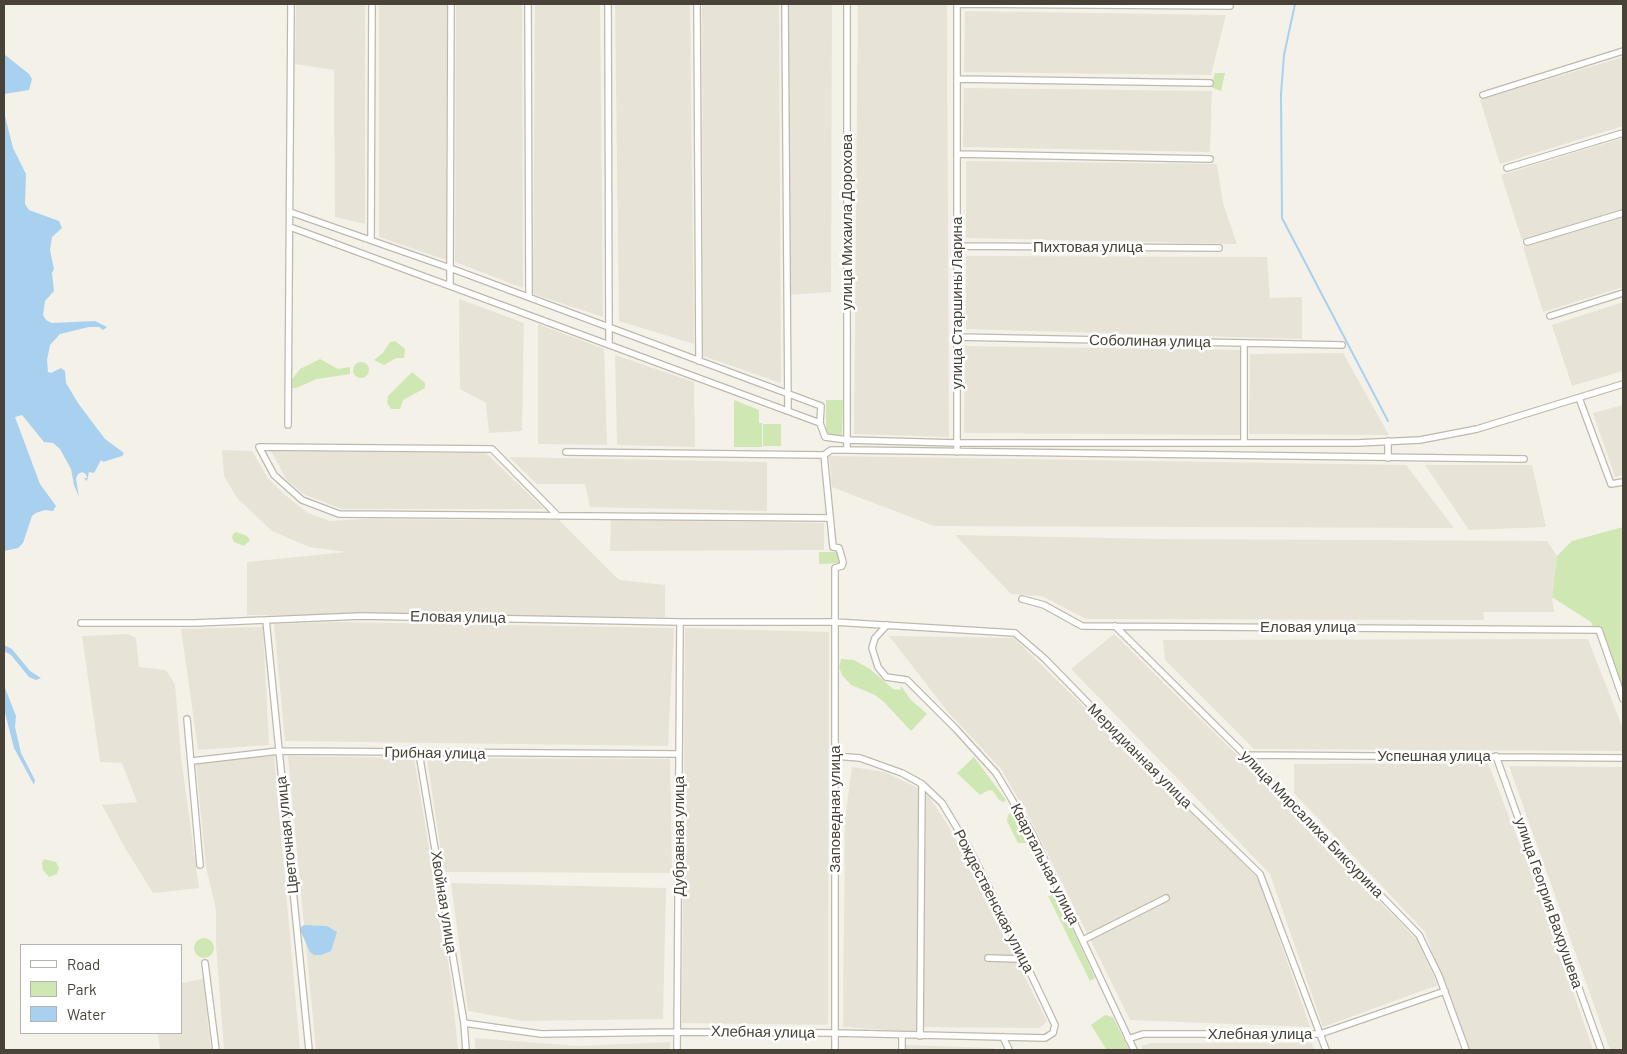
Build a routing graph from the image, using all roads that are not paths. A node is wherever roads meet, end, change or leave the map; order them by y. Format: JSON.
{"nodes":[{"id":1,"x":292,"y":4,"type":"edge"},
{"id":2,"x":372,"y":4,"type":"edge"},
{"id":3,"x":451,"y":4,"type":"edge"},
{"id":4,"x":528,"y":4,"type":"edge"},
{"id":5,"x":608,"y":4,"type":"edge"},
{"id":6,"x":697,"y":4,"type":"edge"},
{"id":7,"x":785,"y":4,"type":"edge"},
{"id":8,"x":848,"y":4,"type":"edge"},
{"id":9,"x":957,"y":4,"type":"edge"},
{"id":10,"x":1230,"y":6,"type":"dead end"},
{"id":11,"x":1623,"y":51,"type":"edge"},
{"id":12,"x":957,"y":79,"type":"junction"},
{"id":13,"x":1210,"y":83,"type":"dead end"},
{"id":14,"x":1483,"y":95,"type":"dead end"},
{"id":15,"x":1623,"y":133,"type":"edge"},
{"id":16,"x":957,"y":154,"type":"junction"},
{"id":17,"x":1210,"y":158,"type":"dead end"},
{"id":18,"x":1507,"y":168,"type":"dead end"},
{"id":19,"x":290,"y":212,"type":"junction"},
{"id":20,"x":1623,"y":213,"type":"edge"},
{"id":21,"x":290,"y":226,"type":"junction"},
{"id":22,"x":371,"y":240,"type":"junction"},
{"id":23,"x":1527,"y":242,"type":"dead end"},
{"id":24,"x":957,"y":246,"type":"junction"},
{"id":25,"x":1219,"y":248,"type":"dead end"},
{"id":26,"x":450,"y":268,"type":"junction"},
{"id":27,"x":450,"y":286,"type":"junction"},
{"id":28,"x":1623,"y":294,"type":"edge"},
{"id":29,"x":529,"y":297,"type":"junction"},
{"id":30,"x":1550,"y":316,"type":"dead end"},
{"id":31,"x":608,"y":327,"type":"junction"},
{"id":32,"x":957,"y":338,"type":"junction"},
{"id":33,"x":1244,"y":343,"type":"junction"},
{"id":34,"x":609,"y":345,"type":"junction"},
{"id":35,"x":1342,"y":345,"type":"dead end"},
{"id":36,"x":699,"y":361,"type":"junction"},
{"id":37,"x":1623,"y":384,"type":"edge"},
{"id":38,"x":788,"y":393,"type":"junction"},
{"id":39,"x":1579,"y":398,"type":"junction"},
{"id":40,"x":788,"y":411,"type":"junction"},
{"id":41,"x":820,"y":423,"type":"junction"},
{"id":42,"x":288,"y":425,"type":"dead end"},
{"id":43,"x":847,"y":440,"type":"junction"},
{"id":44,"x":1388,"y":442,"type":"junction"},
{"id":45,"x":957,"y":443,"type":"junction"},
{"id":46,"x":1244,"y":443,"type":"junction"},
{"id":47,"x":847,"y":450,"type":"junction"},
{"id":48,"x":566,"y":452,"type":"dead end"},
{"id":49,"x":957,"y":452,"type":"junction"},
{"id":50,"x":824,"y":455,"type":"junction"},
{"id":51,"x":1388,"y":458,"type":"junction"},
{"id":52,"x":1524,"y":459,"type":"dead end"},
{"id":53,"x":1623,"y":482,"type":"edge"},
{"id":54,"x":556,"y":514,"type":"junction"},
{"id":55,"x":830,"y":518,"type":"junction"},
{"id":56,"x":1022,"y":600,"type":"dead end"},
{"id":57,"x":266,"y":620,"type":"junction"},
{"id":58,"x":680,"y":622,"type":"junction"},
{"id":59,"x":834,"y":622,"type":"junction"},
{"id":60,"x":81,"y":623,"type":"dead end"},
{"id":61,"x":887,"y":625,"type":"junction"},
{"id":62,"x":1115,"y":626,"type":"junction"},
{"id":63,"x":1623,"y":700,"type":"edge"},
{"id":64,"x":188,"y":719,"type":"dead end"},
{"id":65,"x":279,"y":751,"type":"junction"},
{"id":66,"x":419,"y":753,"type":"junction"},
{"id":67,"x":678,"y":754,"type":"junction"},
{"id":68,"x":1245,"y":755,"type":"junction"},
{"id":69,"x":835,"y":756,"type":"junction"},
{"id":70,"x":1496,"y":756,"type":"junction"},
{"id":71,"x":1623,"y":758,"type":"edge"},
{"id":72,"x":192,"y":761,"type":"junction"},
{"id":73,"x":922,"y":784,"type":"junction"},
{"id":74,"x":200,"y":865,"type":"dead end"},
{"id":75,"x":1166,"y":898,"type":"dead end"},
{"id":76,"x":1083,"y":940,"type":"junction"},
{"id":77,"x":1022,"y":957,"type":"junction"},
{"id":78,"x":988,"y":958,"type":"dead end"},
{"id":79,"x":204,"y":963,"type":"dead end"},
{"id":80,"x":1445,"y":991,"type":"junction"},
{"id":81,"x":464,"y":1023,"type":"junction"},
{"id":82,"x":1055,"y":1025,"type":"joint"},
{"id":83,"x":677,"y":1032,"type":"junction"},
{"id":84,"x":836,"y":1033,"type":"junction"},
{"id":85,"x":1320,"y":1034,"type":"junction"},
{"id":86,"x":902,"y":1035,"type":"junction"},
{"id":87,"x":920,"y":1036,"type":"junction"},
{"id":88,"x":1003,"y":1037,"type":"junction"},
{"id":89,"x":1128,"y":1038,"type":"junction"},
{"id":90,"x":216,"y":1050,"type":"edge"},
{"id":91,"x":309,"y":1050,"type":"edge"},
{"id":92,"x":466,"y":1050,"type":"edge"},
{"id":93,"x":677,"y":1050,"type":"edge"},
{"id":94,"x":835,"y":1050,"type":"edge"},
{"id":95,"x":902,"y":1050,"type":"edge"},
{"id":96,"x":1009,"y":1050,"type":"edge"},
{"id":97,"x":1134,"y":1050,"type":"edge"},
{"id":98,"x":1326,"y":1050,"type":"edge"},
{"id":99,"x":1466,"y":1050,"type":"edge"},
{"id":100,"x":1601,"y":1050,"type":"edge"}],
"edges":[{"from":1,"to":19,"type":"street"},
{"from":2,"to":22,"type":"street"},
{"from":3,"to":26,"type":"street"},
{"from":4,"to":29,"type":"street"},
{"from":5,"to":31,"type":"street"},
{"from":6,"to":36,"type":"street"},
{"from":7,"to":38,"type":"street"},
{"from":8,"to":43,"type":"street","name":"улица Михаила Дорохова"},
{"from":9,"to":10,"type":"street"},
{"from":9,"to":12,"type":"street","name":"улица Старшины Ларина"},
{"from":11,"to":14,"type":"street"},
{"from":12,"to":13,"type":"street"},
{"from":12,"to":16,"type":"street","name":"улица Старшины Ларина"},
{"from":15,"to":18,"type":"street"},
{"from":16,"to":17,"type":"street"},
{"from":16,"to":24,"type":"street","name":"улица Старшины Ларина"},
{"from":19,"to":21,"type":"street"},
{"from":19,"to":22,"type":"street"},
{"from":20,"to":23,"type":"street"},
{"from":21,"to":27,"type":"street"},
{"from":21,"to":42,"type":"street"},
{"from":22,"to":26,"type":"street"},
{"from":24,"to":25,"type":"street","name":"Пихтовая улица"},
{"from":24,"to":32,"type":"street","name":"улица Старшины Ларина"},
{"from":26,"to":27,"type":"street"},
{"from":26,"to":29,"type":"street"},
{"from":27,"to":34,"type":"street"},
{"from":28,"to":30,"type":"street"},
{"from":29,"to":31,"type":"street"},
{"from":31,"to":34,"type":"street"},
{"from":31,"to":36,"type":"street"},
{"from":32,"to":33,"type":"street","name":"Соболиная улица"},
{"from":32,"to":45,"type":"street","name":"улица Старшины Ларина"},
{"from":33,"to":35,"type":"street","name":"Соболиная улица"},
{"from":33,"to":46,"type":"street"},
{"from":34,"to":40,"type":"street"},
{"from":36,"to":38,"type":"street"},
{"from":37,"to":39,"type":"street"},
{"from":38,"to":40,"type":"street"},
{"from":38,"to":41,"type":"street"},
{"from":39,"to":44,"type":"street"},
{"from":39,"to":53,"type":"street"},
{"from":40,"to":41,"type":"street"},
{"from":41,"to":43,"type":"street"},
{"from":43,"to":45,"type":"street"},
{"from":43,"to":47,"type":"street","name":"улица Михаила Дорохова"},
{"from":44,"to":46,"type":"street"},
{"from":44,"to":51,"type":"street"},
{"from":45,"to":46,"type":"street"},
{"from":45,"to":49,"type":"street","name":"улица Старшины Ларина"},
{"from":47,"to":49,"type":"street"},
{"from":47,"to":50,"type":"street"},
{"from":48,"to":50,"type":"street"},
{"from":49,"to":51,"type":"street"},
{"from":50,"to":55,"type":"street"},
{"from":51,"to":52,"type":"street"},
{"from":54,"to":54,"type":"street"},
{"from":54,"to":55,"type":"street"},
{"from":55,"to":59,"type":"street","name":"Заповедная улица"},
{"from":56,"to":62,"type":"street","name":"Еловая улица"},
{"from":57,"to":58,"type":"street","name":"Еловая улица"},
{"from":57,"to":60,"type":"street","name":"Еловая улица"},
{"from":57,"to":65,"type":"street","name":"Цветочная улица"},
{"from":58,"to":59,"type":"street","name":"Еловая улица"},
{"from":58,"to":67,"type":"street","name":"Дубравная улица"},
{"from":59,"to":61,"type":"street","name":"Меридианная улица"},
{"from":59,"to":69,"type":"street","name":"Заповедная улица"},
{"from":61,"to":76,"type":"street","name":"Квартальная улица"},
{"from":61,"to":85,"type":"street","name":"Меридианная улица"},
{"from":62,"to":63,"type":"street","name":"Еловая улица"},
{"from":62,"to":68,"type":"street","name":"улица Мирсалиха Биксурина"},
{"from":64,"to":72,"type":"street"},
{"from":65,"to":66,"type":"street","name":"Грибная улица"},
{"from":65,"to":72,"type":"street","name":"Грибная улица"},
{"from":65,"to":91,"type":"street","name":"Цветочная улица"},
{"from":66,"to":67,"type":"street","name":"Грибная улица"},
{"from":66,"to":81,"type":"street","name":"Хвойная улица"},
{"from":67,"to":83,"type":"street","name":"Дубравная улица"},
{"from":68,"to":70,"type":"street","name":"Успешная улица"},
{"from":68,"to":80,"type":"street","name":"улица Мирсалиха Биксурина"},
{"from":69,"to":73,"type":"street","name":"Рождественская улица"},
{"from":69,"to":84,"type":"street","name":"Заповедная улица"},
{"from":70,"to":71,"type":"street","name":"Успешная улица"},
{"from":70,"to":100,"type":"street","name":"улица Геогрия Вахрушева"},
{"from":72,"to":74,"type":"street"},
{"from":73,"to":77,"type":"street","name":"Рождественская улица"},
{"from":73,"to":87,"type":"street"},
{"from":75,"to":76,"type":"street"},
{"from":76,"to":89,"type":"street","name":"Квартальная улица"},
{"from":77,"to":78,"type":"street"},
{"from":77,"to":82,"type":"street","name":"Рождественская улица"},
{"from":79,"to":90,"type":"street"},
{"from":80,"to":85,"type":"street","name":"Хлебная улица"},
{"from":80,"to":99,"type":"street","name":"улица Мирсалиха Биксурина"},
{"from":81,"to":83,"type":"street","name":"Хлебная улица"},
{"from":81,"to":92,"type":"street","name":"Хвойная улица"},
{"from":82,"to":88,"type":"street","name":"Хлебная улица"},
{"from":83,"to":84,"type":"street","name":"Хлебная улица"},
{"from":83,"to":93,"type":"street","name":"Дубравная улица"},
{"from":84,"to":86,"type":"street","name":"Хлебная улица"},
{"from":84,"to":94,"type":"street","name":"Заповедная улица"},
{"from":85,"to":89,"type":"street","name":"Хлебная улица"},
{"from":85,"to":98,"type":"street","name":"Меридианная улица"},
{"from":86,"to":87,"type":"street","name":"Хлебная улица"},
{"from":86,"to":95,"type":"street"},
{"from":87,"to":88,"type":"street","name":"Хлебная улица"},
{"from":88,"to":96,"type":"street"},
{"from":89,"to":97,"type":"street"}]}
